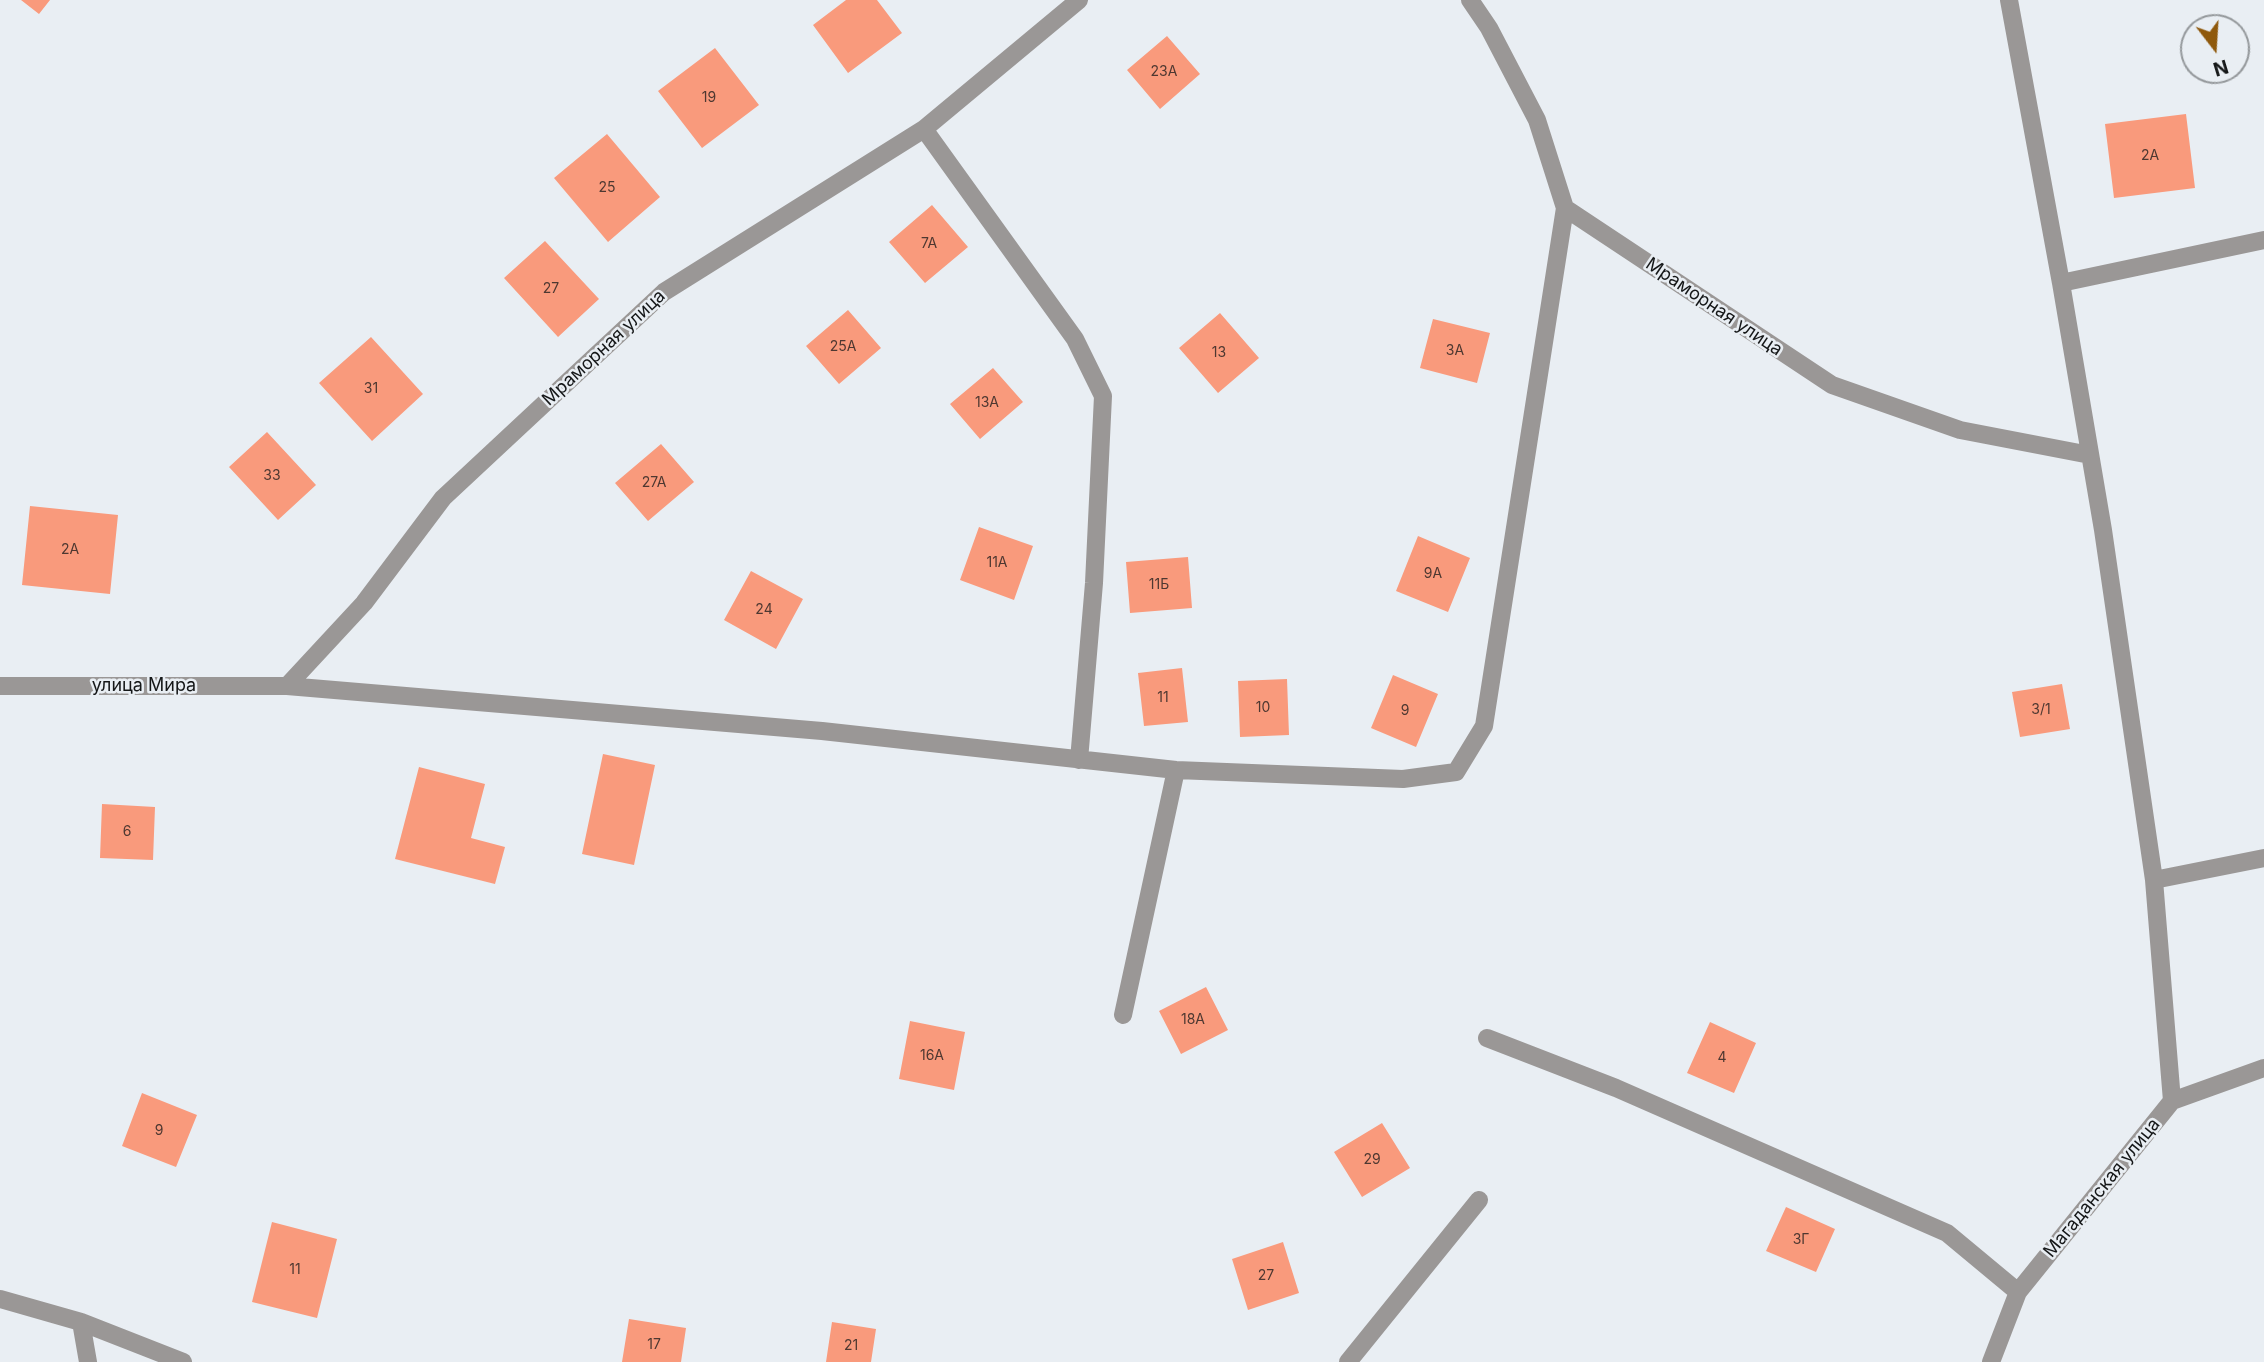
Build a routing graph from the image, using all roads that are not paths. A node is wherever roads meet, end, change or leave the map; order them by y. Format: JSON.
{"nodes":[{"id":1,"x":1079,"y":0,"type":"edge"},
{"id":2,"x":1470,"y":0,"type":"edge"},
{"id":3,"x":2009,"y":0,"type":"edge"},
{"id":4,"x":924,"y":129,"type":"junction"},
{"id":5,"x":1565,"y":208,"type":"junction"},
{"id":6,"x":2264,"y":240,"type":"edge"},
{"id":7,"x":2060,"y":283,"type":"junction"},
{"id":8,"x":2090,"y":455,"type":"junction"},
{"id":9,"x":0,"y":686,"type":"edge"},
{"id":10,"x":287,"y":686,"type":"junction"},
{"id":11,"x":1079,"y":760,"type":"junction"},
{"id":12,"x":1175,"y":770,"type":"junction"},
{"id":13,"x":2264,"y":858,"type":"edge"},
{"id":14,"x":2154,"y":880,"type":"junction"},
{"id":15,"x":1123,"y":1015,"type":"dead end"},
{"id":16,"x":1488,"y":1038,"type":"dead end"},
{"id":17,"x":2264,"y":1068,"type":"edge"},
{"id":18,"x":2172,"y":1101,"type":"junction"},
{"id":19,"x":1479,"y":1200,"type":"dead end"},
{"id":20,"x":2018,"y":1292,"type":"junction"},
{"id":21,"x":0,"y":1299,"type":"edge"},
{"id":22,"x":81,"y":1322,"type":"junction"},
{"id":23,"x":88,"y":1362,"type":"edge"},
{"id":24,"x":183,"y":1362,"type":"edge"},
{"id":25,"x":1348,"y":1362,"type":"edge"},
{"id":26,"x":1991,"y":1362,"type":"edge"}],
"edges":[{"from":1,"to":4,"type":"street","name":"Мраморная улица"},
{"from":2,"to":5,"type":"street"},
{"from":3,"to":7,"type":"street"},
{"from":4,"to":10,"type":"street","name":"Мраморная улица"},
{"from":4,"to":11,"type":"street"},
{"from":5,"to":8,"type":"street","name":"Мраморная улица"},
{"from":5,"to":12,"type":"street","name":"улица Мира"},
{"from":6,"to":7,"type":"street"},
{"from":7,"to":8,"type":"street"},
{"from":8,"to":14,"type":"street"},
{"from":9,"to":10,"type":"street","name":"улица Мира"},
{"from":10,"to":11,"type":"street","name":"улица Мира"},
{"from":11,"to":12,"type":"street","name":"улица Мира"},
{"from":12,"to":15,"type":"street"},
{"from":13,"to":14,"type":"street"},
{"from":14,"to":18,"type":"street"},
{"from":16,"to":20,"type":"street"},
{"from":17,"to":18,"type":"street","name":"Магаданская улица"},
{"from":18,"to":20,"type":"street","name":"Магаданская улица"},
{"from":19,"to":25,"type":"street"},
{"from":20,"to":26,"type":"street","name":"Магаданская улица"},
{"from":21,"to":22,"type":"street"},
{"from":22,"to":23,"type":"street"},
{"from":22,"to":24,"type":"street"}]}
